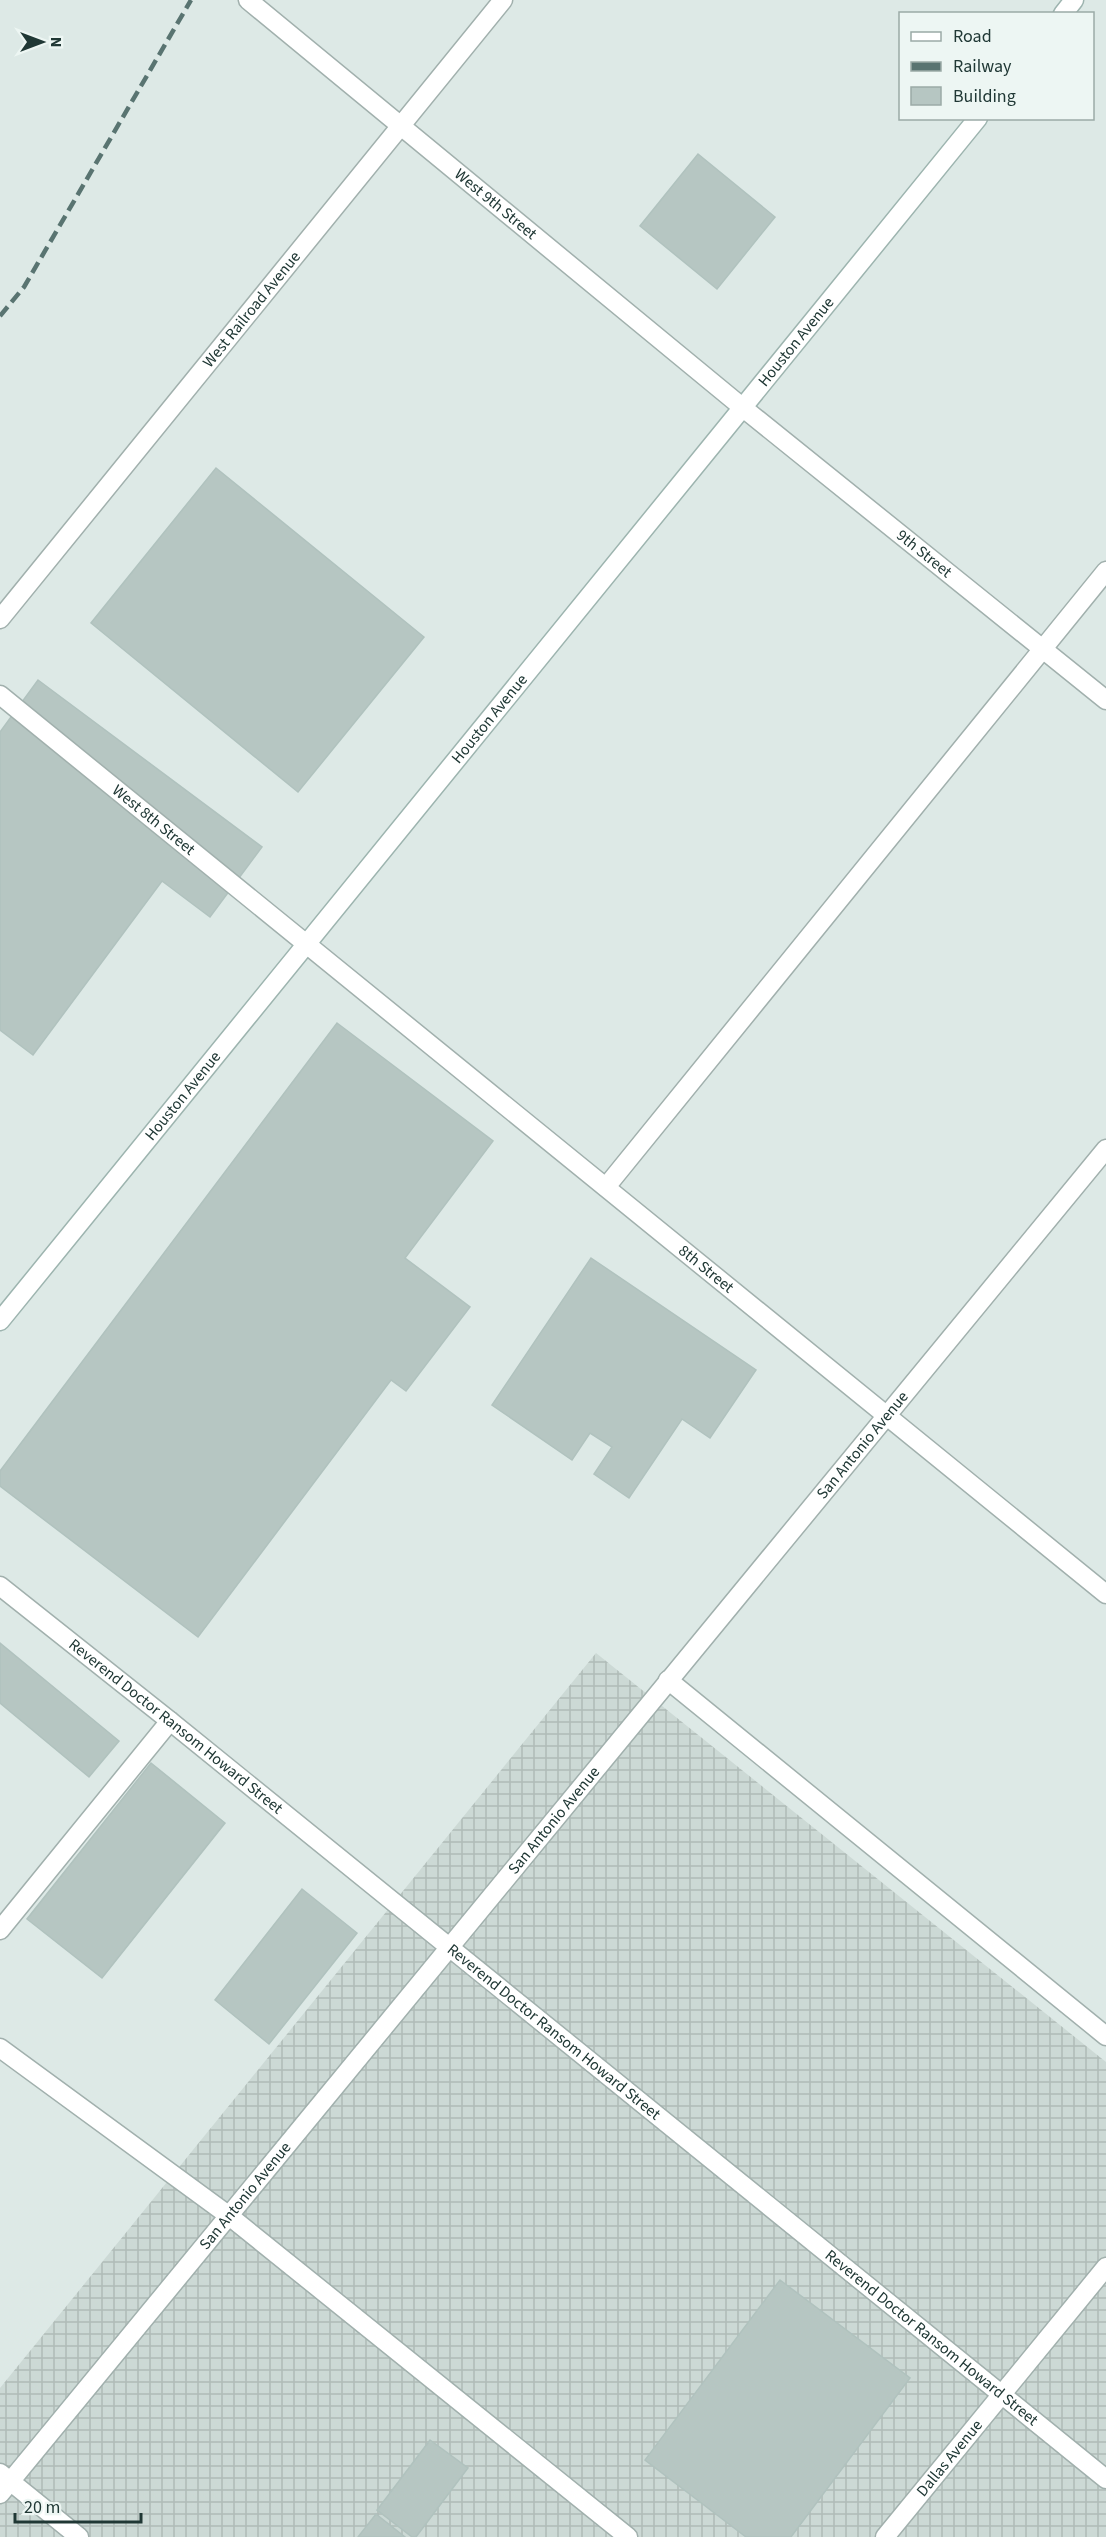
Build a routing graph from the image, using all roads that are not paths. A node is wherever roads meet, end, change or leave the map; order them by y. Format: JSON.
{"nodes":[{"id":1,"x":248,"y":0,"type":"edge"},
{"id":2,"x":503,"y":0,"type":"edge"},
{"id":3,"x":1074,"y":0,"type":"edge"},
{"id":4,"x":1065,"y":12,"type":"edge"},
{"id":5,"x":976,"y":120,"type":"edge"},
{"id":6,"x":400,"y":127,"type":"junction"},
{"id":7,"x":742,"y":407,"type":"junction"},
{"id":8,"x":1106,"y":571,"type":"edge"},
{"id":9,"x":0,"y":620,"type":"edge"},
{"id":10,"x":1043,"y":649,"type":"junction"},
{"id":11,"x":0,"y":695,"type":"edge"},
{"id":12,"x":1106,"y":700,"type":"edge"},
{"id":13,"x":307,"y":943,"type":"junction"},
{"id":14,"x":1106,"y":1149,"type":"edge"},
{"id":15,"x":606,"y":1188,"type":"junction"},
{"id":16,"x":0,"y":1321,"type":"edge"},
{"id":17,"x":887,"y":1416,"type":"junction"},
{"id":18,"x":0,"y":1586,"type":"edge"},
{"id":19,"x":1106,"y":1594,"type":"edge"},
{"id":20,"x":668,"y":1680,"type":"junction"},
{"id":21,"x":170,"y":1721,"type":"junction"},
{"id":22,"x":0,"y":1930,"type":"edge"},
{"id":23,"x":448,"y":1946,"type":"junction"},
{"id":24,"x":1106,"y":2036,"type":"edge"},
{"id":25,"x":0,"y":2048,"type":"edge"},
{"id":26,"x":228,"y":2215,"type":"junction"},
{"id":27,"x":1106,"y":2267,"type":"edge"},
{"id":28,"x":1002,"y":2395,"type":"junction"},
{"id":29,"x":1106,"y":2479,"type":"edge"},
{"id":30,"x":3,"y":2482,"type":"edge"},
{"id":31,"x":79,"y":2537,"type":"edge"},
{"id":32,"x":628,"y":2537,"type":"edge"},
{"id":33,"x":885,"y":2537,"type":"edge"}],
"edges":[{"from":1,"to":6,"type":"street","name":"West 9th Street"},
{"from":2,"to":6,"type":"street","name":"West Railroad Avenue"},
{"from":3,"to":4,"type":"street"},
{"from":5,"to":7,"type":"street","name":"Houston Avenue"},
{"from":6,"to":7,"type":"street","name":"West 9th Street"},
{"from":6,"to":9,"type":"street","name":"West Railroad Avenue"},
{"from":7,"to":10,"type":"street","name":"9th Street"},
{"from":7,"to":13,"type":"street","name":"Houston Avenue"},
{"from":8,"to":10,"type":"street"},
{"from":10,"to":12,"type":"street","name":"9th Street"},
{"from":10,"to":15,"type":"street"},
{"from":11,"to":13,"type":"street","name":"West 8th Street"},
{"from":13,"to":15,"type":"street","name":"8th Street"},
{"from":13,"to":16,"type":"street","name":"Houston Avenue"},
{"from":14,"to":17,"type":"street","name":"San Antonio Avenue"},
{"from":15,"to":17,"type":"street","name":"8th Street"},
{"from":17,"to":19,"type":"street","name":"8th Street"},
{"from":17,"to":20,"type":"street","name":"San Antonio Avenue"},
{"from":18,"to":21,"type":"street","name":"Reverend Doctor Ransom Howard Street"},
{"from":20,"to":23,"type":"street","name":"San Antonio Avenue"},
{"from":20,"to":24,"type":"street"},
{"from":21,"to":22,"type":"street"},
{"from":21,"to":23,"type":"street","name":"Reverend Doctor Ransom Howard Street"},
{"from":23,"to":26,"type":"street","name":"San Antonio Avenue"},
{"from":23,"to":28,"type":"street","name":"Reverend Doctor Ransom Howard Street"},
{"from":25,"to":26,"type":"street"},
{"from":26,"to":30,"type":"street","name":"San Antonio Avenue"},
{"from":26,"to":32,"type":"street"},
{"from":27,"to":28,"type":"street","name":"Dallas Avenue"},
{"from":28,"to":29,"type":"street","name":"Reverend Doctor Ransom Howard Street"},
{"from":28,"to":33,"type":"street","name":"Dallas Avenue"},
{"from":30,"to":31,"type":"street"}]}
